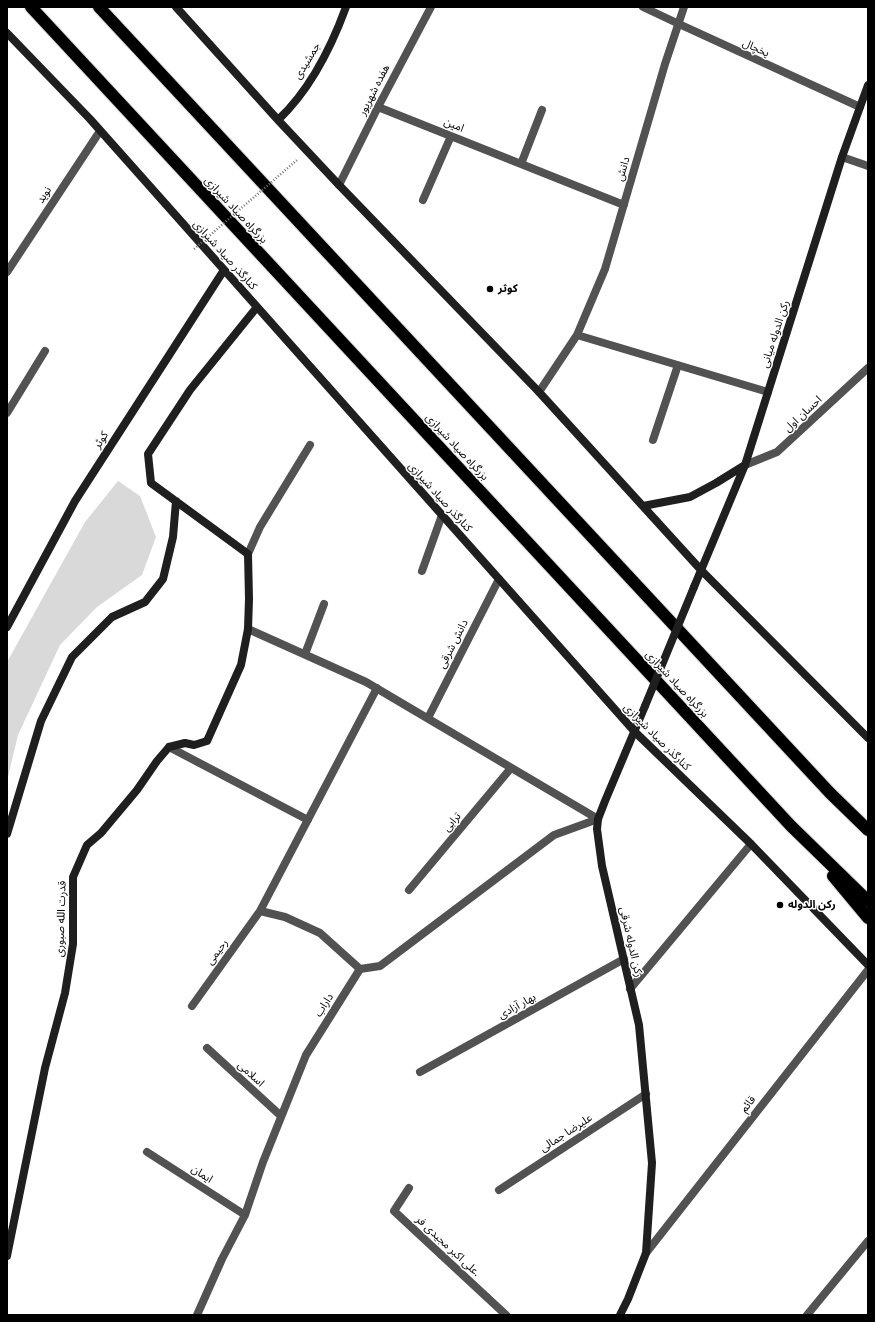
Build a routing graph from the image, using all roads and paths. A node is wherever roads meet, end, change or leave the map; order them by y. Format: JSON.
{"nodes":[{"id":1,"x":31,"y":7,"type":"edge"},
{"id":2,"x":99,"y":7,"type":"edge"},
{"id":3,"x":176,"y":7,"type":"edge"},
{"id":4,"x":346,"y":7,"type":"edge"},
{"id":5,"x":431,"y":7,"type":"edge"},
{"id":6,"x":643,"y":7,"type":"edge"},
{"id":7,"x":684,"y":7,"type":"edge"},
{"id":8,"x":679,"y":24,"type":"junction"},
{"id":9,"x":7,"y":33,"type":"edge"},
{"id":10,"x":868,"y":85,"type":"edge"},
{"id":11,"x":378,"y":107,"type":"junction"},
{"id":12,"x":860,"y":107,"type":"junction"},
{"id":13,"x":542,"y":110,"type":"dead end"},
{"id":14,"x":278,"y":120,"type":"junction"},
{"id":15,"x":100,"y":130,"type":"junction"},
{"id":16,"x":451,"y":136,"type":"junction"},
{"id":17,"x":842,"y":157,"type":"junction"},
{"id":18,"x":297,"y":160,"type":"dead end"},
{"id":19,"x":521,"y":164,"type":"junction"},
{"id":20,"x":868,"y":166,"type":"edge"},
{"id":21,"x":339,"y":185,"type":"junction"},
{"id":22,"x":423,"y":200,"type":"dead end"},
{"id":23,"x":624,"y":205,"type":"junction"},
{"id":24,"x":194,"y":249,"type":"dead end"},
{"id":25,"x":224,"y":270,"type":"junction"},
{"id":26,"x":7,"y":272,"type":"edge"},
{"id":27,"x":257,"y":307,"type":"junction"},
{"id":28,"x":577,"y":335,"type":"junction"},
{"id":29,"x":45,"y":351,"type":"dead end"},
{"id":30,"x":678,"y":365,"type":"junction"},
{"id":31,"x":868,"y":368,"type":"edge"},
{"id":32,"x":539,"y":392,"type":"junction"},
{"id":33,"x":768,"y":392,"type":"junction"},
{"id":34,"x":7,"y":413,"type":"edge"},
{"id":35,"x":653,"y":440,"type":"dead end"},
{"id":36,"x":310,"y":445,"type":"dead end"},
{"id":37,"x":745,"y":465,"type":"junction"},
{"id":38,"x":176,"y":501,"type":"junction"},
{"id":39,"x":643,"y":506,"type":"junction"},
{"id":40,"x":442,"y":515,"type":"junction"},
{"id":41,"x":248,"y":554,"type":"junction"},
{"id":42,"x":701,"y":570,"type":"junction"},
{"id":43,"x":422,"y":571,"type":"dead end"},
{"id":44,"x":499,"y":579,"type":"junction"},
{"id":45,"x":694,"y":587,"type":"joint"},
{"id":46,"x":324,"y":604,"type":"dead end"},
{"id":47,"x":7,"y":627,"type":"edge"},
{"id":48,"x":248,"y":629,"type":"junction"},
{"id":49,"x":305,"y":654,"type":"junction"},
{"id":50,"x":377,"y":688,"type":"junction"},
{"id":51,"x":428,"y":718,"type":"junction"},
{"id":52,"x":635,"y":732,"type":"junction"},
{"id":53,"x":868,"y":738,"type":"edge"},
{"id":54,"x":170,"y":746,"type":"junction"},
{"id":55,"x":511,"y":768,"type":"junction"},
{"id":56,"x":830,"y":793,"type":"junction"},
{"id":57,"x":598,"y":819,"type":"junction"},
{"id":58,"x":308,"y":820,"type":"junction"},
{"id":59,"x":868,"y":822,"type":"edge"},
{"id":60,"x":791,"y":826,"type":"junction"},
{"id":61,"x":868,"y":830,"type":"edge"},
{"id":62,"x":7,"y":834,"type":"edge"},
{"id":63,"x":751,"y":844,"type":"junction"},
{"id":64,"x":409,"y":890,"type":"dead end"},
{"id":65,"x":868,"y":901,"type":"edge"},
{"id":66,"x":260,"y":911,"type":"junction"},
{"id":67,"x":868,"y":918,"type":"edge"},
{"id":68,"x":624,"y":960,"type":"junction"},
{"id":69,"x":868,"y":965,"type":"edge"},
{"id":70,"x":360,"y":969,"type":"junction"},
{"id":71,"x":868,"y":970,"type":"edge"},
{"id":72,"x":630,"y":989,"type":"junction"},
{"id":73,"x":192,"y":1006,"type":"dead end"},
{"id":74,"x":207,"y":1048,"type":"dead end"},
{"id":75,"x":420,"y":1072,"type":"dead end"},
{"id":76,"x":646,"y":1094,"type":"junction"},
{"id":77,"x":281,"y":1116,"type":"junction"},
{"id":78,"x":147,"y":1152,"type":"dead end"},
{"id":79,"x":409,"y":1188,"type":"dead end"},
{"id":80,"x":499,"y":1190,"type":"dead end"},
{"id":81,"x":245,"y":1215,"type":"junction"},
{"id":82,"x":868,"y":1241,"type":"edge"},
{"id":83,"x":646,"y":1253,"type":"junction"},
{"id":84,"x":7,"y":1256,"type":"edge"},
{"id":85,"x":197,"y":1315,"type":"edge"},
{"id":86,"x":506,"y":1315,"type":"edge"},
{"id":87,"x":620,"y":1315,"type":"edge"},
{"id":88,"x":807,"y":1315,"type":"edge"}],
"edges":[{"from":1,"to":60,"type":"highway","name":"بزرگراه صیاد شیرازی"},
{"from":2,"to":56,"type":"highway"},
{"from":3,"to":14,"type":"main road"},
{"from":4,"to":14,"type":"main road","name":"جمشیدی"},
{"from":5,"to":11,"type":"street","name":"هفده شهریور"},
{"from":6,"to":8,"type":"street","name":"یخچال"},
{"from":7,"to":8,"type":"street","name":"دانش"},
{"from":8,"to":12,"type":"street","name":"یخچال"},
{"from":8,"to":23,"type":"street","name":"دانش"},
{"from":9,"to":15,"type":"main road","name":"کنارگذر صیاد شیرازی"},
{"from":10,"to":12,"type":"main road","name":"رکن الدوله میانی"},
{"from":11,"to":16,"type":"street","name":"امین"},
{"from":11,"to":21,"type":"street","name":"هفده شهریور"},
{"from":12,"to":17,"type":"main road","name":"رکن الدوله میانی"},
{"from":13,"to":19,"type":"street"},
{"from":14,"to":21,"type":"main road"},
{"from":15,"to":25,"type":"main road","name":"کنارگذر صیاد شیرازی"},
{"from":15,"to":26,"type":"street","name":"نوید"},
{"from":16,"to":19,"type":"street","name":"امین"},
{"from":16,"to":22,"type":"street"},
{"from":17,"to":20,"type":"street"},
{"from":17,"to":33,"type":"main road","name":"رکن الدوله میانی"},
{"from":18,"to":24,"type":"path","bridge":true},
{"from":19,"to":23,"type":"street","name":"امین"},
{"from":21,"to":32,"type":"main road"},
{"from":23,"to":28,"type":"street","name":"دانش"},
{"from":25,"to":27,"type":"main road","name":"کنارگذر صیاد شیرازی"},
{"from":25,"to":47,"type":"main road","name":"کوثر"},
{"from":27,"to":38,"type":"main road"},
{"from":27,"to":40,"type":"main road","name":"کنارگذر صیاد شیرازی"},
{"from":28,"to":30,"type":"street"},
{"from":28,"to":32,"type":"street","name":"دانش"},
{"from":29,"to":34,"type":"street"},
{"from":30,"to":33,"type":"street"},
{"from":30,"to":35,"type":"street"},
{"from":31,"to":37,"type":"street","name":"احسان اول"},
{"from":32,"to":39,"type":"main road"},
{"from":33,"to":37,"type":"main road","name":"رکن الدوله میانی"},
{"from":36,"to":41,"type":"street"},
{"from":37,"to":39,"type":"main road"},
{"from":37,"to":42,"type":"main road","name":"رکن الدوله میانی"},
{"from":38,"to":41,"type":"main road"},
{"from":38,"to":62,"type":"main road"},
{"from":39,"to":42,"type":"main road"},
{"from":40,"to":43,"type":"street"},
{"from":40,"to":44,"type":"main road","name":"کنارگذر صیاد شیرازی"},
{"from":41,"to":48,"type":"main road"},
{"from":42,"to":45,"type":"main road","name":"رکن الدوله میانی"},
{"from":42,"to":53,"type":"main road"},
{"from":44,"to":51,"type":"street","name":"دانش شرقی"},
{"from":44,"to":52,"type":"main road","name":"کنارگذر صیاد شیرازی"},
{"from":45,"to":52,"type":"main road","name":"رکن الدوله شرقی","bridge":true},
{"from":46,"to":49,"type":"street"},
{"from":48,"to":49,"type":"street"},
{"from":48,"to":54,"type":"main road"},
{"from":49,"to":50,"type":"street"},
{"from":50,"to":51,"type":"street"},
{"from":50,"to":58,"type":"street","name":"رحیمی"},
{"from":51,"to":55,"type":"street"},
{"from":52,"to":57,"type":"main road","name":"رکن الدوله شرقی"},
{"from":52,"to":63,"type":"main road","name":"کنارگذر صیاد شیرازی"},
{"from":54,"to":58,"type":"street"},
{"from":54,"to":84,"type":"main road","name":"قدرت الله صبوری"},
{"from":55,"to":57,"type":"street"},
{"from":55,"to":64,"type":"street","name":"ترابی"},
{"from":56,"to":59,"type":"highway"},
{"from":56,"to":61,"type":"highway"},
{"from":57,"to":68,"type":"main road","name":"رکن الدوله شرقی"},
{"from":57,"to":70,"type":"street"},
{"from":58,"to":66,"type":"street","name":"رحیمی"},
{"from":60,"to":65,"type":"highway","name":"بزرگراه صیاد شیرازی"},
{"from":60,"to":67,"type":"highway"},
{"from":63,"to":69,"type":"main road","name":"کنارگذر صیاد شیرازی"},
{"from":63,"to":72,"type":"street"},
{"from":66,"to":70,"type":"street"},
{"from":66,"to":73,"type":"street","name":"رحیمی"},
{"from":68,"to":72,"type":"main road","name":"رکن الدوله شرقی"},
{"from":68,"to":75,"type":"street","name":"بهار آزادی"},
{"from":70,"to":77,"type":"street","name":"داراب"},
{"from":71,"to":83,"type":"street","name":"قائم"},
{"from":72,"to":76,"type":"main road","name":"رکن الدوله شرقی"},
{"from":74,"to":77,"type":"street","name":"اسلامی"},
{"from":76,"to":80,"type":"street","name":"علیرضا جمالی"},
{"from":76,"to":83,"type":"main road","name":"رکن الدوله شرقی"},
{"from":77,"to":81,"type":"street","name":"داراب"},
{"from":78,"to":81,"type":"street","name":"ایمان"},
{"from":79,"to":86,"type":"street","name":"علی اکبر مجیدی فر."},
{"from":81,"to":85,"type":"street","name":"داراب"},
{"from":82,"to":88,"type":"street"},
{"from":83,"to":87,"type":"main road","name":"رکن الدوله شرقی"}]}
